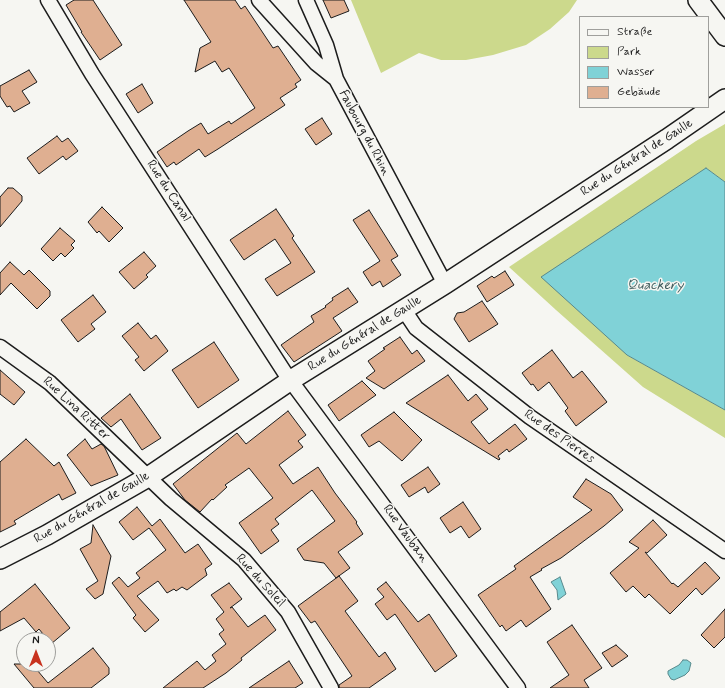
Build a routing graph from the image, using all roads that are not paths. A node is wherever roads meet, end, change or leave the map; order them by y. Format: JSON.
{"nodes":[{"id":1,"x":48,"y":0,"type":"edge"},
{"id":2,"x":259,"y":0,"type":"edge"},
{"id":3,"x":306,"y":0,"type":"edge"},
{"id":4,"x":698,"y":0,"type":"edge"},
{"id":5,"x":725,"y":36,"type":"edge"},
{"id":6,"x":336,"y":79,"type":"junction"},
{"id":7,"x":725,"y":99,"type":"edge"},
{"id":8,"x":445,"y":284,"type":"junction"},
{"id":9,"x":404,"y":310,"type":"junction"},
{"id":10,"x":0,"y":347,"type":"edge"},
{"id":11,"x":291,"y":380,"type":"junction"},
{"id":12,"x":148,"y":477,"type":"junction"},
{"id":13,"x":725,"y":551,"type":"edge"},
{"id":14,"x":0,"y":559,"type":"edge"},
{"id":15,"x":331,"y":688,"type":"edge"},
{"id":16,"x":518,"y":688,"type":"edge"}],
"edges":[{"from":1,"to":11,"type":"street","name":"Rue du Canal"},
{"from":2,"to":6,"type":"street","name":"Faubourg du Rhin"},
{"from":3,"to":6,"type":"street"},
{"from":4,"to":5,"type":"street"},
{"from":6,"to":8,"type":"street","name":"Faubourg du Rhin"},
{"from":7,"to":8,"type":"street","name":"Rue du Général de Gaulle"},
{"from":8,"to":9,"type":"street","name":"Rue du Général de Gaulle"},
{"from":9,"to":11,"type":"street","name":"Rue du Général de Gaulle"},
{"from":9,"to":13,"type":"street","name":"Rue des Pierres"},
{"from":10,"to":12,"type":"street","name":"Rue Lina Ritter"},
{"from":11,"to":12,"type":"street","name":"Rue du Général de Gaulle"},
{"from":11,"to":16,"type":"street","name":"Rue Vauban"},
{"from":12,"to":14,"type":"street","name":"Rue du Général de Gaulle"},
{"from":12,"to":15,"type":"street","name":"Rue du Soleil"}]}
